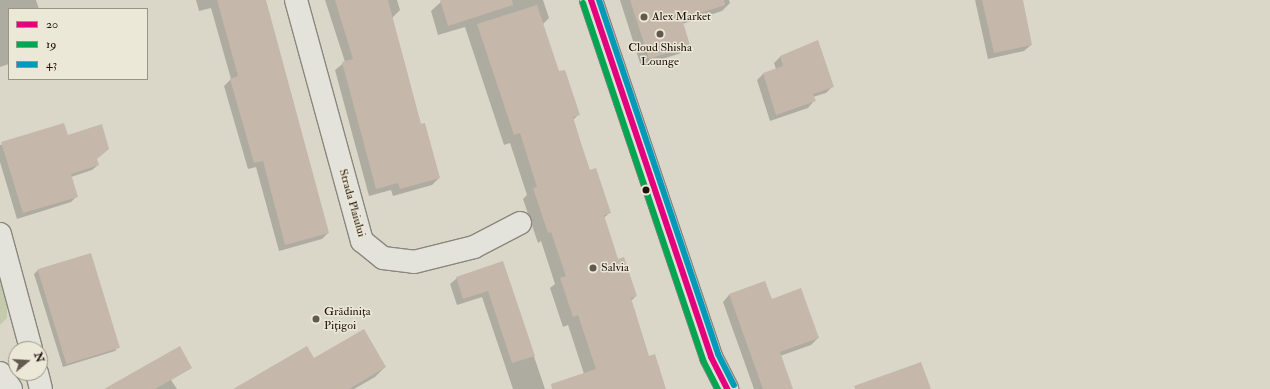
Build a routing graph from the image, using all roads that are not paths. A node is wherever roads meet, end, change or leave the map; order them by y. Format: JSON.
{"nodes":[{"id":1,"x":296,"y":0,"type":"edge"},
{"id":2,"x":591,"y":0,"type":"edge"},
{"id":3,"x":520,"y":224,"type":"dead end"},
{"id":4,"x":0,"y":234,"type":"edge"},
{"id":5,"x":29,"y":341,"type":"edge"},
{"id":6,"x":711,"y":357,"type":"junction"},
{"id":7,"x":0,"y":373,"type":"edge"},
{"id":8,"x":11,"y":389,"type":"edge"},
{"id":9,"x":711,"y":389,"type":"edge"},
{"id":10,"x":727,"y":389,"type":"edge"}],
"edges":[{"from":1,"to":3,"type":"street","name":"Strada Plaiului"},
{"from":2,"to":6,"type":"main road"},
{"from":4,"to":5,"type":"street"},
{"from":6,"to":9,"type":"main road"},
{"from":6,"to":10,"type":"main road"},
{"from":7,"to":8,"type":"street"}]}
